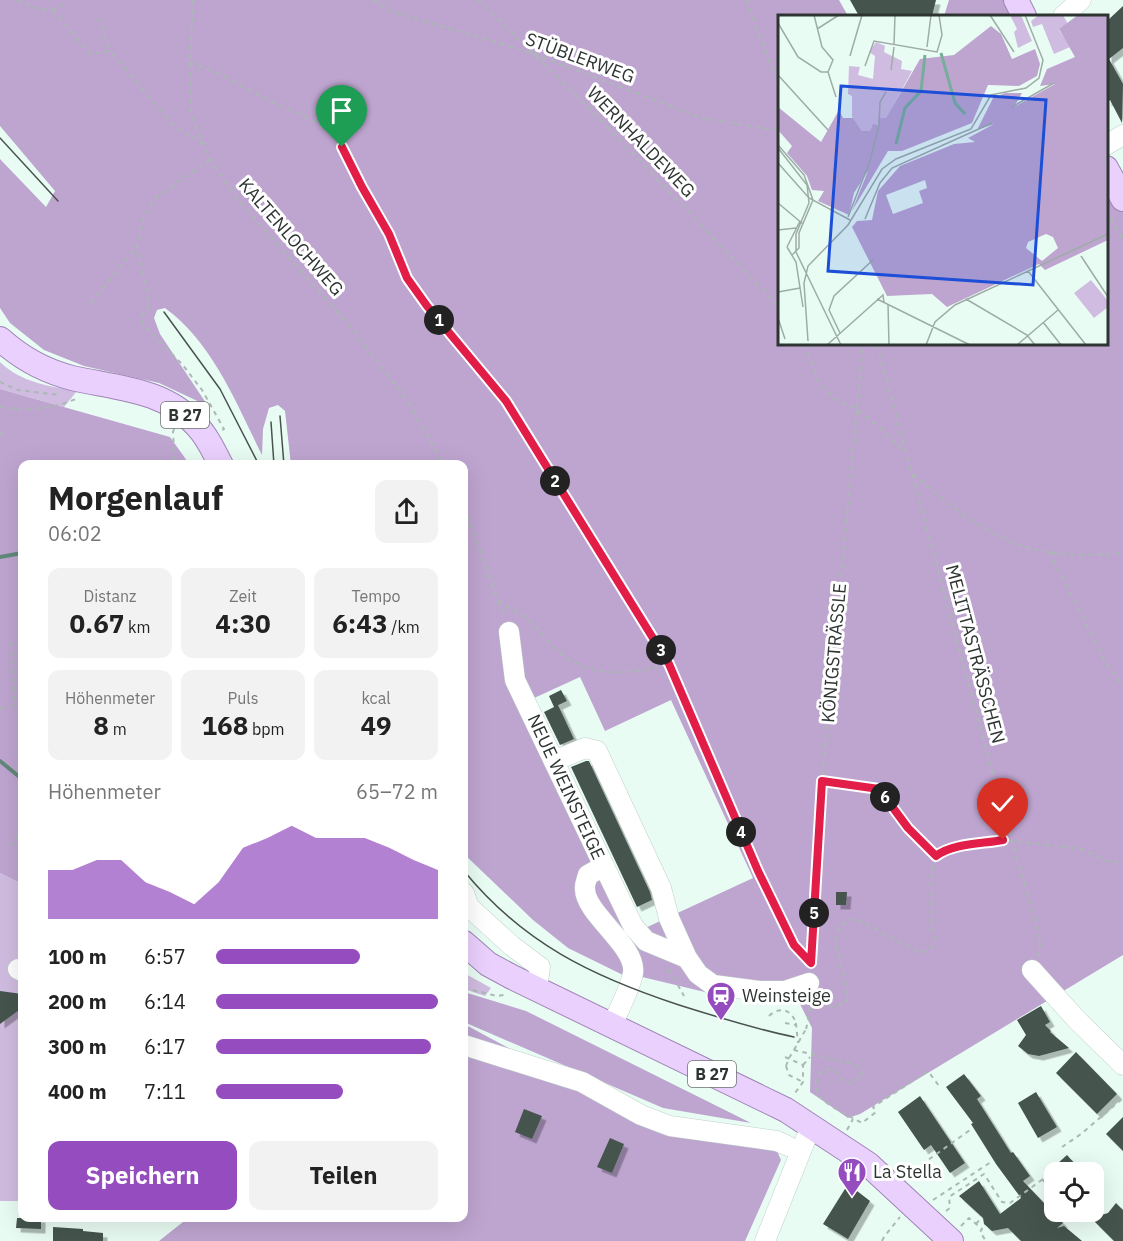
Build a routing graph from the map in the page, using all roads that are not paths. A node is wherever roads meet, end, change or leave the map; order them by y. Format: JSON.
{"nodes":[{"id":1,"x":1016,"y":0,"type":"edge"},
{"id":2,"x":1081,"y":0,"type":"edge"},
{"id":3,"x":1024,"y":15,"type":"edge"},
{"id":4,"x":1064,"y":15,"type":"edge"},
{"id":5,"x":1123,"y":135,"type":"edge"},
{"id":6,"x":1108,"y":144,"type":"edge"},
{"id":7,"x":1108,"y":170,"type":"edge"},
{"id":8,"x":1123,"y":199,"type":"edge"},
{"id":9,"x":0,"y":339,"type":"edge"},
{"id":10,"x":218,"y":460,"type":"edge"},
{"id":11,"x":509,"y":632,"type":"road end"},
{"id":12,"x":554,"y":761,"type":"junction"},
{"id":13,"x":604,"y":866,"type":"junction"},
{"id":14,"x":468,"y":905,"type":"edge"},
{"id":15,"x":468,"y":946,"type":"edge"},
{"id":16,"x":687,"y":958,"type":"junction"},
{"id":17,"x":1032,"y":970,"type":"road end"},
{"id":18,"x":810,"y":983,"type":"dead end"},
{"id":19,"x":537,"y":989,"type":"junction"},
{"id":20,"x":612,"y":1026,"type":"junction"},
{"id":21,"x":468,"y":1046,"type":"edge"},
{"id":22,"x":1123,"y":1065,"type":"edge"},
{"id":23,"x":811,"y":1126,"type":"junction"},
{"id":24,"x":788,"y":1146,"type":"dead end"},
{"id":25,"x":765,"y":1241,"type":"edge"},
{"id":26,"x":951,"y":1241,"type":"edge"}],
"edges":[{"from":1,"to":3,"type":"main road"},
{"from":2,"to":4,"type":"street"},
{"from":5,"to":6,"type":"street"},
{"from":7,"to":8,"type":"main road"},
{"from":9,"to":10,"type":"main road","number":"B 27"},
{"from":11,"to":12,"type":"street","name":"NEUE WEINSTEIGE"},
{"from":12,"to":13,"type":"street","name":"NEUE WEINSTEIGE"},
{"from":12,"to":16,"type":"street"},
{"from":13,"to":16,"type":"street"},
{"from":13,"to":20,"type":"street","name":"NEUE WEINSTEIGE"},
{"from":14,"to":19,"type":"street"},
{"from":15,"to":19,"type":"main road","number":"B 27"},
{"from":16,"to":18,"type":"street"},
{"from":17,"to":22,"type":"street"},
{"from":19,"to":20,"type":"main road","number":"B 27"},
{"from":20,"to":23,"type":"main road","number":"B 27"},
{"from":21,"to":24,"type":"street"},
{"from":23,"to":25,"type":"street"},
{"from":23,"to":26,"type":"main road","number":"B 27"}]}
